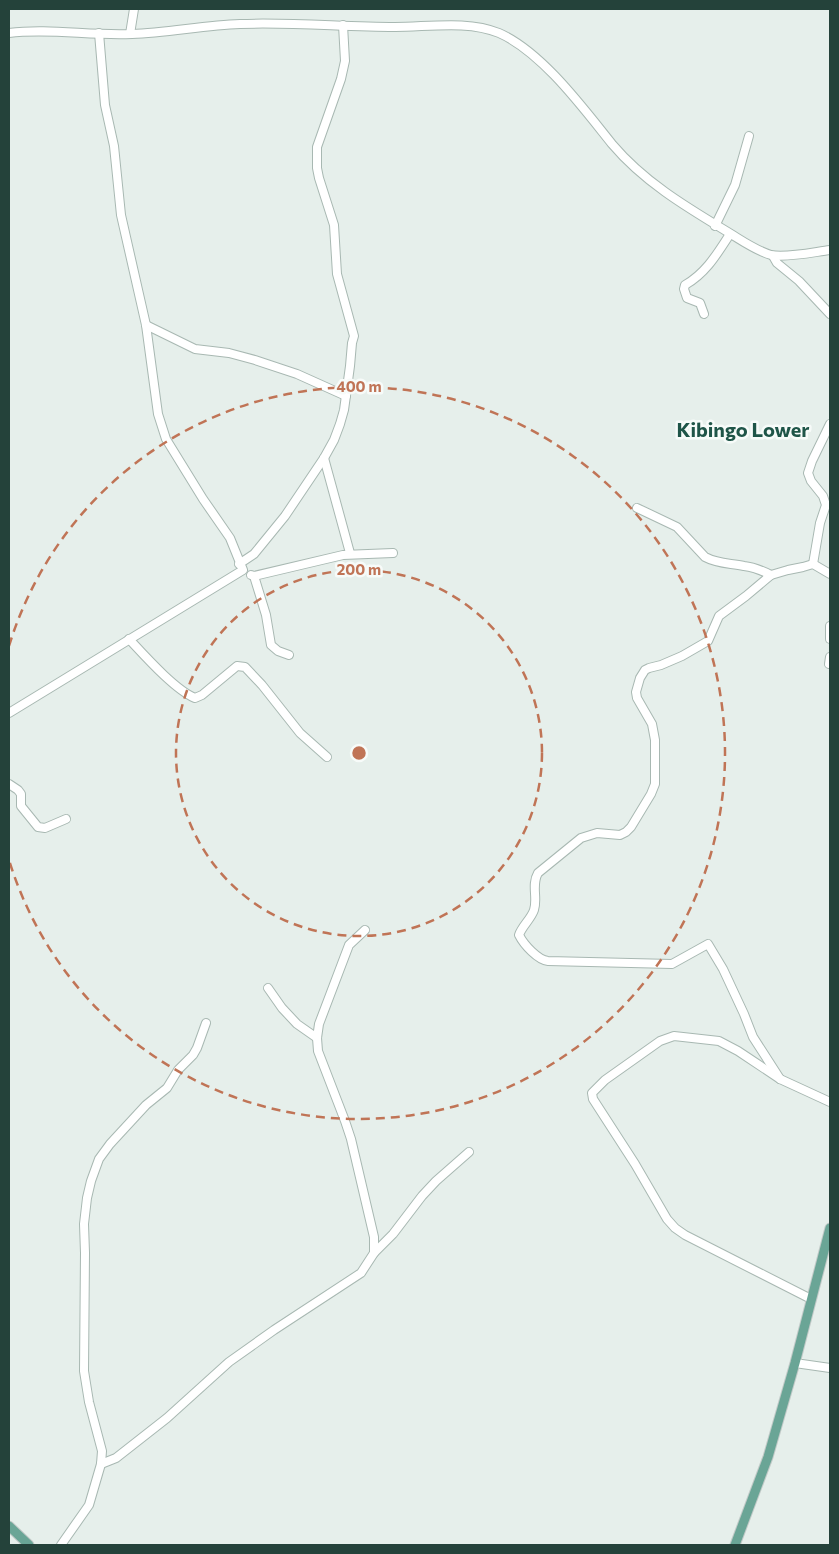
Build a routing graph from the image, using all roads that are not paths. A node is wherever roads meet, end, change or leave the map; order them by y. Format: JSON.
{"nodes":[{"id":1,"x":134,"y":9,"type":"edge"},
{"id":2,"x":343,"y":25,"type":"junction"},
{"id":3,"x":9,"y":33,"type":"edge"},
{"id":4,"x":99,"y":33,"type":"junction"},
{"id":5,"x":130,"y":34,"type":"junction"},
{"id":6,"x":749,"y":136,"type":"dead end"},
{"id":7,"x":715,"y":226,"type":"junction"},
{"id":8,"x":730,"y":234,"type":"junction"},
{"id":9,"x":830,"y":250,"type":"edge"},
{"id":10,"x":773,"y":256,"type":"junction"},
{"id":11,"x":704,"y":314,"type":"dead end"},
{"id":12,"x":830,"y":314,"type":"edge"},
{"id":13,"x":146,"y":325,"type":"junction"},
{"id":14,"x":346,"y":396,"type":"junction"},
{"id":15,"x":830,"y":424,"type":"edge"},
{"id":16,"x":324,"y":458,"type":"junction"},
{"id":17,"x":637,"y":508,"type":"dead end"},
{"id":18,"x":350,"y":553,"type":"junction"},
{"id":19,"x":393,"y":553,"type":"dead end"},
{"id":20,"x":813,"y":564,"type":"junction"},
{"id":21,"x":241,"y":567,"type":"junction"},
{"id":22,"x":830,"y":574,"type":"edge"},
{"id":23,"x":771,"y":575,"type":"junction"},
{"id":24,"x":254,"y":576,"type":"junction"},
{"id":25,"x":830,"y":626,"type":"edge"},
{"id":26,"x":129,"y":639,"type":"junction"},
{"id":27,"x":830,"y":639,"type":"edge"},
{"id":28,"x":289,"y":655,"type":"dead end"},
{"id":29,"x":9,"y":713,"type":"edge"},
{"id":30,"x":327,"y":757,"type":"dead end"},
{"id":31,"x":9,"y":784,"type":"edge"},
{"id":32,"x":66,"y":819,"type":"dead end"},
{"id":33,"x":365,"y":930,"type":"dead end"},
{"id":34,"x":268,"y":988,"type":"dead end"},
{"id":35,"x":206,"y":1024,"type":"dead end"},
{"id":36,"x":317,"y":1038,"type":"junction"},
{"id":37,"x":780,"y":1079,"type":"junction"},
{"id":38,"x":830,"y":1102,"type":"edge"},
{"id":39,"x":469,"y":1152,"type":"dead end"},
{"id":40,"x":830,"y":1228,"type":"edge"},
{"id":41,"x":374,"y":1253,"type":"junction"},
{"id":42,"x":812,"y":1299,"type":"junction"},
{"id":43,"x":795,"y":1363,"type":"junction"},
{"id":44,"x":830,"y":1368,"type":"edge"},
{"id":45,"x":101,"y":1464,"type":"junction"},
{"id":46,"x":9,"y":1526,"type":"edge"},
{"id":47,"x":29,"y":1545,"type":"edge"},
{"id":48,"x":61,"y":1545,"type":"edge"},
{"id":49,"x":735,"y":1545,"type":"edge"}],
"edges":[{"from":1,"to":5,"type":"street"},
{"from":2,"to":5,"type":"street"},
{"from":2,"to":7,"type":"street"},
{"from":2,"to":14,"type":"street"},
{"from":3,"to":4,"type":"street"},
{"from":4,"to":5,"type":"street"},
{"from":4,"to":13,"type":"street"},
{"from":6,"to":7,"type":"street"},
{"from":7,"to":8,"type":"street"},
{"from":8,"to":10,"type":"street"},
{"from":8,"to":11,"type":"street"},
{"from":9,"to":10,"type":"street"},
{"from":10,"to":12,"type":"street"},
{"from":13,"to":14,"type":"street"},
{"from":13,"to":21,"type":"street"},
{"from":14,"to":16,"type":"street"},
{"from":15,"to":20,"type":"street"},
{"from":16,"to":18,"type":"street"},
{"from":16,"to":21,"type":"street"},
{"from":17,"to":23,"type":"street"},
{"from":18,"to":19,"type":"street"},
{"from":18,"to":24,"type":"street"},
{"from":20,"to":22,"type":"street"},
{"from":20,"to":23,"type":"street"},
{"from":21,"to":24,"type":"street"},
{"from":21,"to":26,"type":"street"},
{"from":23,"to":37,"type":"street"},
{"from":24,"to":28,"type":"street"},
{"from":25,"to":27,"type":"street"},
{"from":26,"to":29,"type":"street"},
{"from":26,"to":30,"type":"street"},
{"from":31,"to":32,"type":"street"},
{"from":33,"to":36,"type":"street"},
{"from":34,"to":36,"type":"street"},
{"from":35,"to":45,"type":"street"},
{"from":36,"to":41,"type":"street"},
{"from":37,"to":38,"type":"street"},
{"from":37,"to":42,"type":"street"},
{"from":39,"to":41,"type":"street"},
{"from":40,"to":42,"type":"main road"},
{"from":41,"to":45,"type":"street"},
{"from":42,"to":43,"type":"main road"},
{"from":43,"to":44,"type":"street"},
{"from":43,"to":49,"type":"main road"},
{"from":45,"to":48,"type":"street"},
{"from":46,"to":47,"type":"main road"}]}
